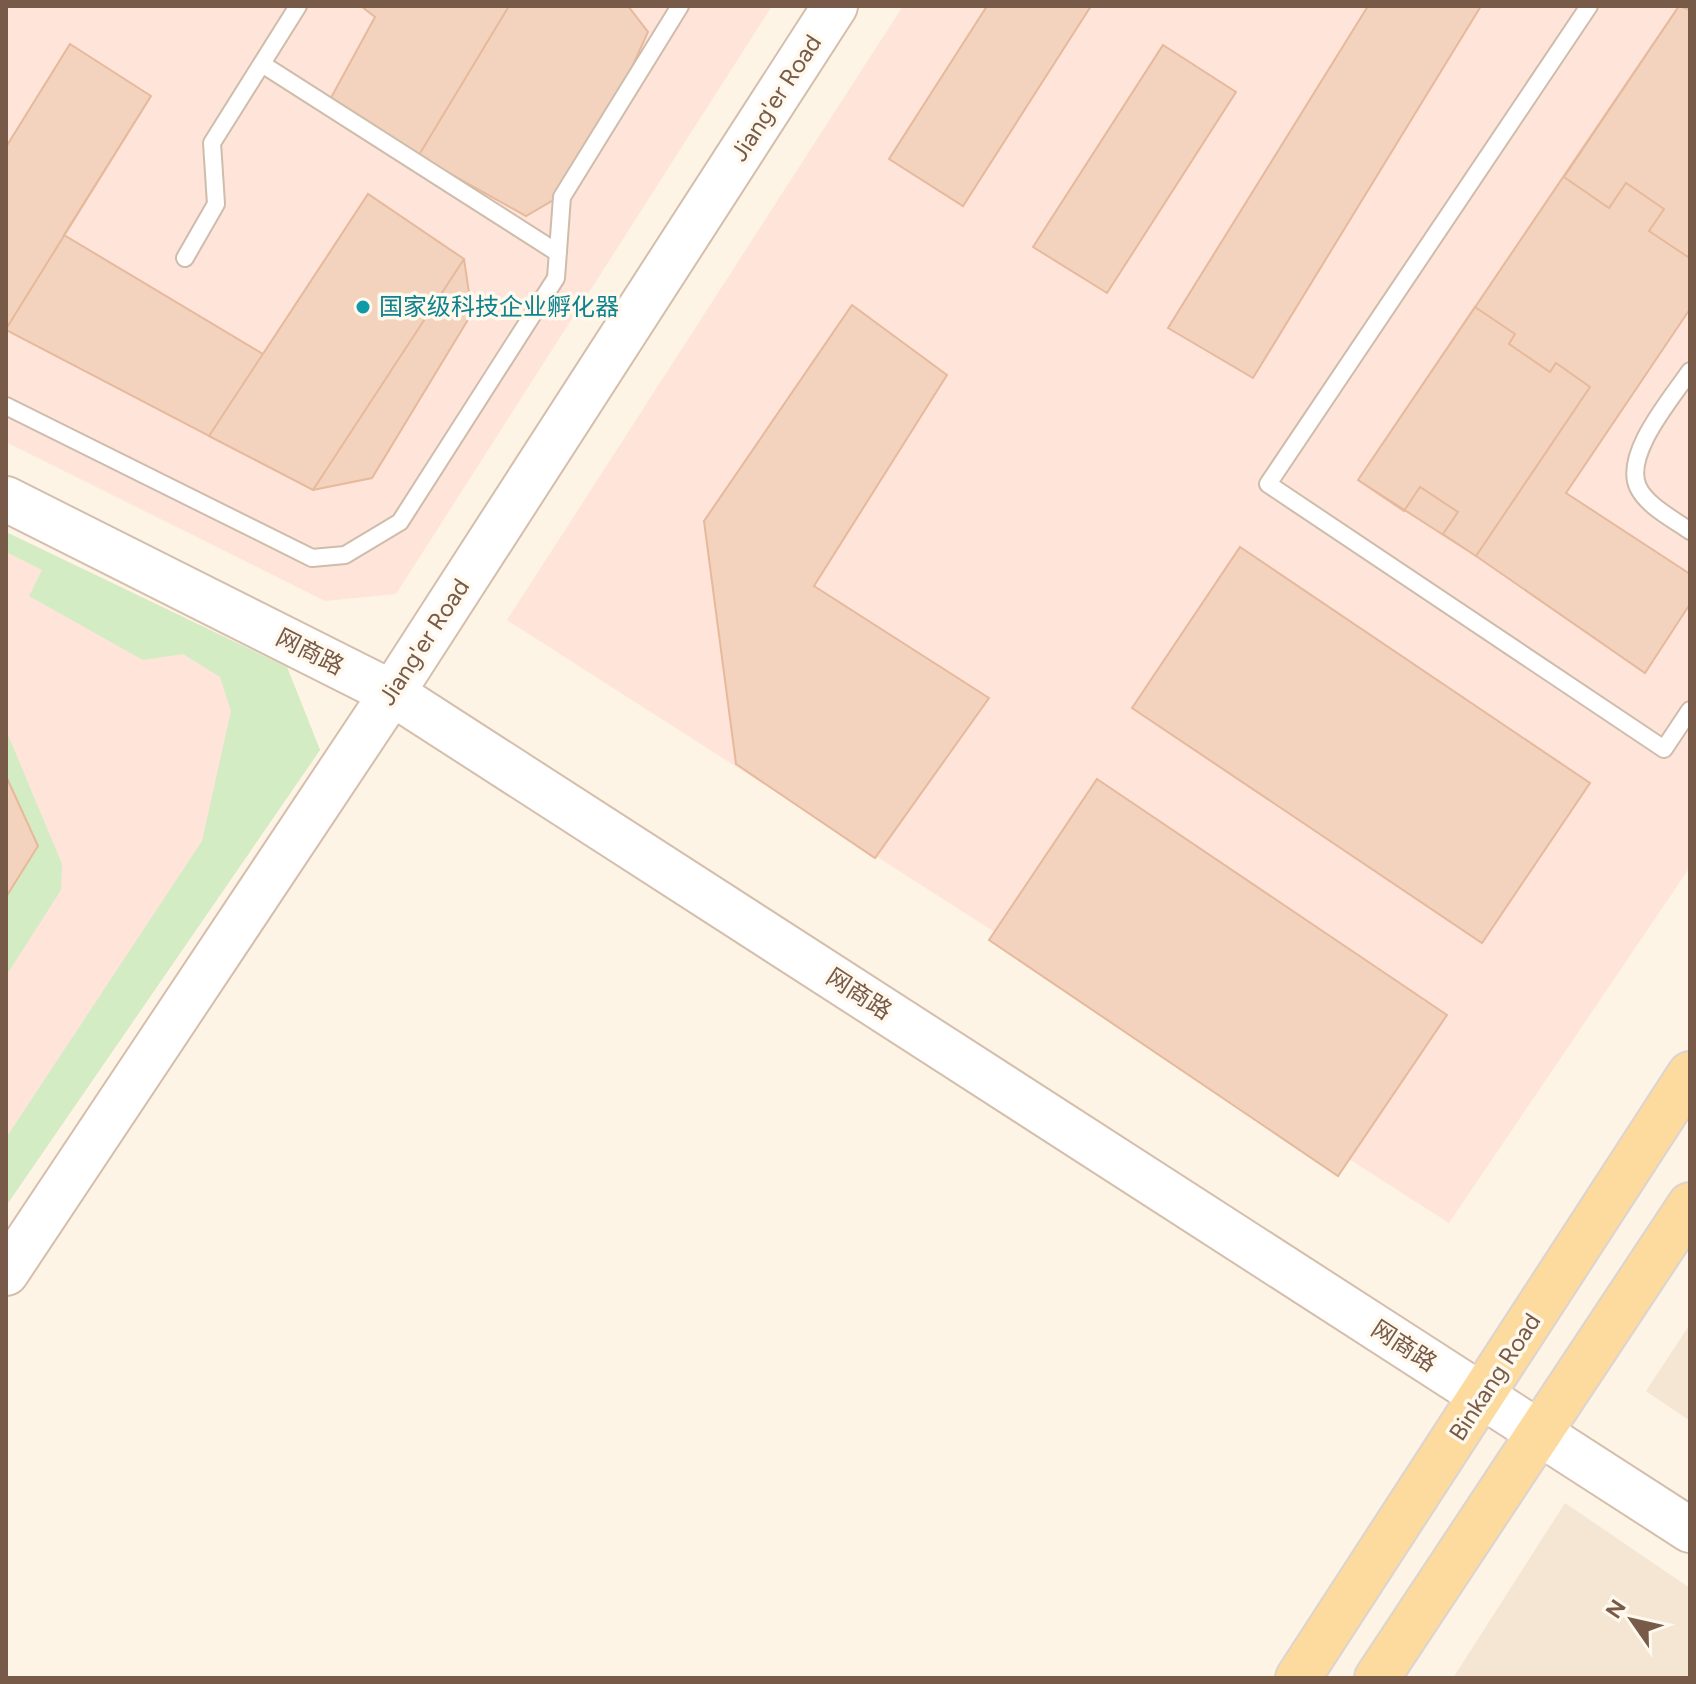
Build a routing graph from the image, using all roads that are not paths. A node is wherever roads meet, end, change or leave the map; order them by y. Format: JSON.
{"nodes":[{"id":1,"x":298,"y":6,"type":"edge"},
{"id":2,"x":680,"y":6,"type":"edge"},
{"id":3,"x":834,"y":6,"type":"edge"},
{"id":4,"x":1589,"y":6,"type":"edge"},
{"id":5,"x":262,"y":64,"type":"junction"},
{"id":6,"x":558,"y":253,"type":"junction"},
{"id":7,"x":185,"y":258,"type":"dead end"},
{"id":8,"x":1690,"y":371,"type":"edge"},
{"id":9,"x":6,"y":406,"type":"edge"},
{"id":10,"x":6,"y":499,"type":"edge"},
{"id":11,"x":1690,"y":531,"type":"edge"},
{"id":12,"x":392,"y":693,"type":"junction"},
{"id":13,"x":1690,"y":710,"type":"edge"},
{"id":14,"x":1690,"y":1074,"type":"edge"},
{"id":15,"x":1690,"y":1205,"type":"edge"},
{"id":16,"x":6,"y":1273,"type":"edge"},
{"id":17,"x":1483,"y":1397,"type":"junction"},
{"id":18,"x":1540,"y":1434,"type":"junction"},
{"id":19,"x":1690,"y":1530,"type":"edge"},
{"id":20,"x":1298,"y":1678,"type":"edge"},
{"id":21,"x":1377,"y":1678,"type":"edge"}],
"edges":[{"from":1,"to":5,"type":"lane"},
{"from":2,"to":6,"type":"lane"},
{"from":3,"to":12,"type":"street","name":"Jiang'er Road"},
{"from":4,"to":13,"type":"lane"},
{"from":5,"to":6,"type":"lane"},
{"from":5,"to":7,"type":"lane"},
{"from":6,"to":9,"type":"lane"},
{"from":8,"to":11,"type":"lane"},
{"from":10,"to":12,"type":"street","name":"网商路"},
{"from":12,"to":16,"type":"street","name":"Jiang'er Road"},
{"from":12,"to":17,"type":"street","name":"网商路"},
{"from":14,"to":17,"type":"main road","name":"Binkang Road"},
{"from":15,"to":18,"type":"main road"},
{"from":17,"to":18,"type":"street","name":"网商路"},
{"from":17,"to":20,"type":"main road","name":"Binkang Road"},
{"from":18,"to":19,"type":"street","name":"网商路"},
{"from":18,"to":21,"type":"main road"}]}
